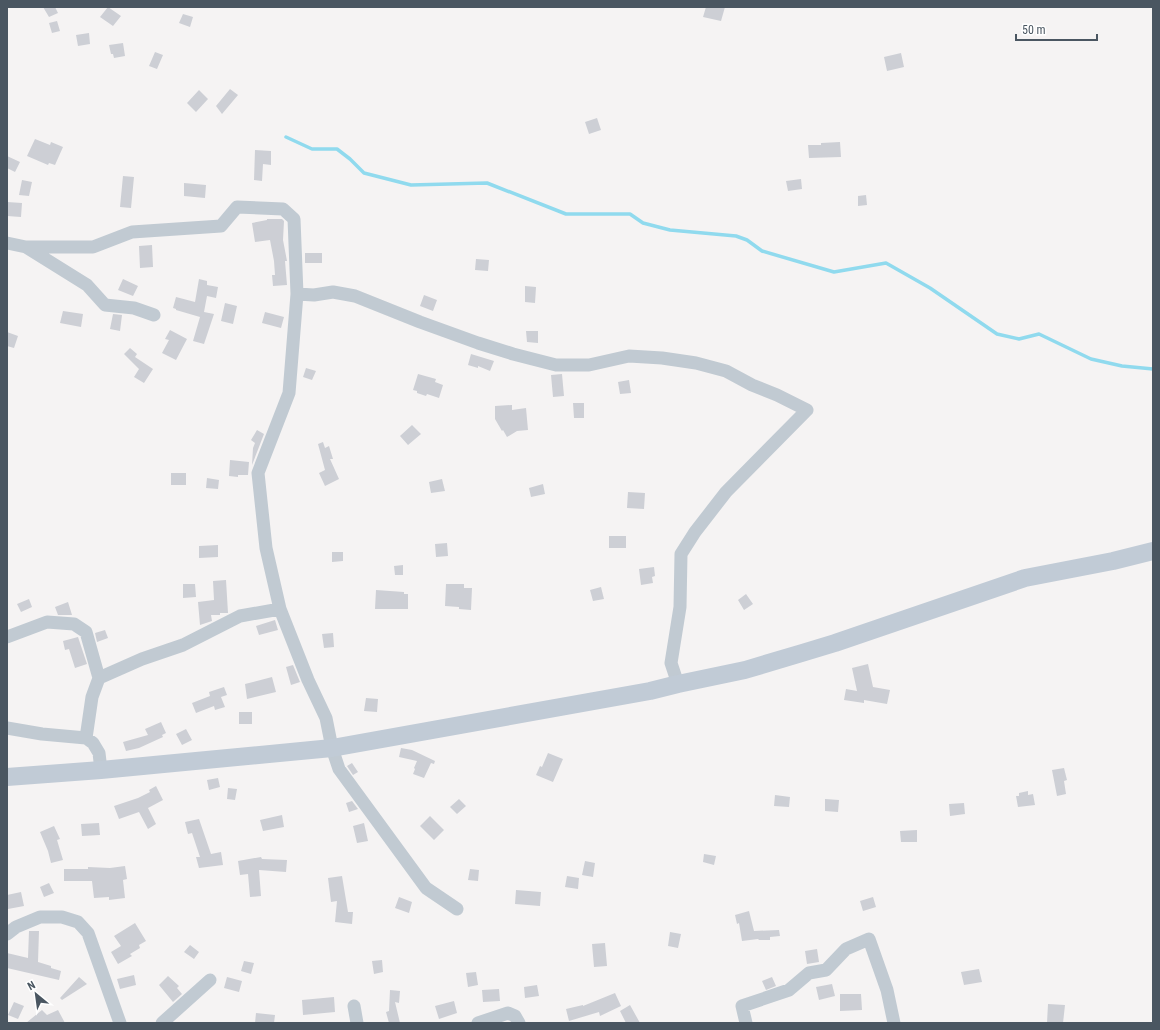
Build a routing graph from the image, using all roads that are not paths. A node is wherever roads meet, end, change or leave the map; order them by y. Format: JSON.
{"nodes":[{"id":1,"x":7,"y":243,"type":"edge"},
{"id":2,"x":26,"y":247,"type":"junction"},
{"id":3,"x":297,"y":294,"type":"junction"},
{"id":4,"x":154,"y":315,"type":"dead end"},
{"id":5,"x":1153,"y":551,"type":"edge"},
{"id":6,"x":280,"y":609,"type":"junction"},
{"id":7,"x":7,"y":637,"type":"edge"},
{"id":8,"x":99,"y":678,"type":"junction"},
{"id":9,"x":678,"y":684,"type":"junction"},
{"id":10,"x":7,"y":728,"type":"edge"},
{"id":11,"x":86,"y":738,"type":"junction"},
{"id":12,"x":332,"y":748,"type":"junction"},
{"id":13,"x":101,"y":770,"type":"junction"},
{"id":14,"x":7,"y":777,"type":"edge"},
{"id":15,"x":457,"y":909,"type":"dead end"},
{"id":16,"x":7,"y":934,"type":"edge"},
{"id":17,"x":210,"y":980,"type":"dead end"},
{"id":18,"x":354,"y":1006,"type":"dead end"},
{"id":19,"x":120,"y":1023,"type":"edge"},
{"id":20,"x":162,"y":1023,"type":"edge"},
{"id":21,"x":357,"y":1023,"type":"edge"},
{"id":22,"x":478,"y":1023,"type":"edge"},
{"id":23,"x":519,"y":1023,"type":"edge"},
{"id":24,"x":746,"y":1023,"type":"edge"},
{"id":25,"x":894,"y":1023,"type":"edge"}],
"edges":[{"from":1,"to":2,"type":"street"},
{"from":2,"to":3,"type":"street"},
{"from":2,"to":4,"type":"street"},
{"from":3,"to":6,"type":"street"},
{"from":3,"to":9,"type":"street"},
{"from":5,"to":9,"type":"street"},
{"from":6,"to":8,"type":"street"},
{"from":6,"to":12,"type":"street"},
{"from":7,"to":8,"type":"street"},
{"from":8,"to":11,"type":"street"},
{"from":9,"to":12,"type":"street"},
{"from":10,"to":11,"type":"street"},
{"from":11,"to":13,"type":"street"},
{"from":12,"to":13,"type":"street"},
{"from":12,"to":15,"type":"street"},
{"from":13,"to":14,"type":"street"},
{"from":16,"to":19,"type":"street"},
{"from":17,"to":20,"type":"street"},
{"from":18,"to":21,"type":"street"},
{"from":22,"to":23,"type":"street"},
{"from":24,"to":25,"type":"street"}]}
